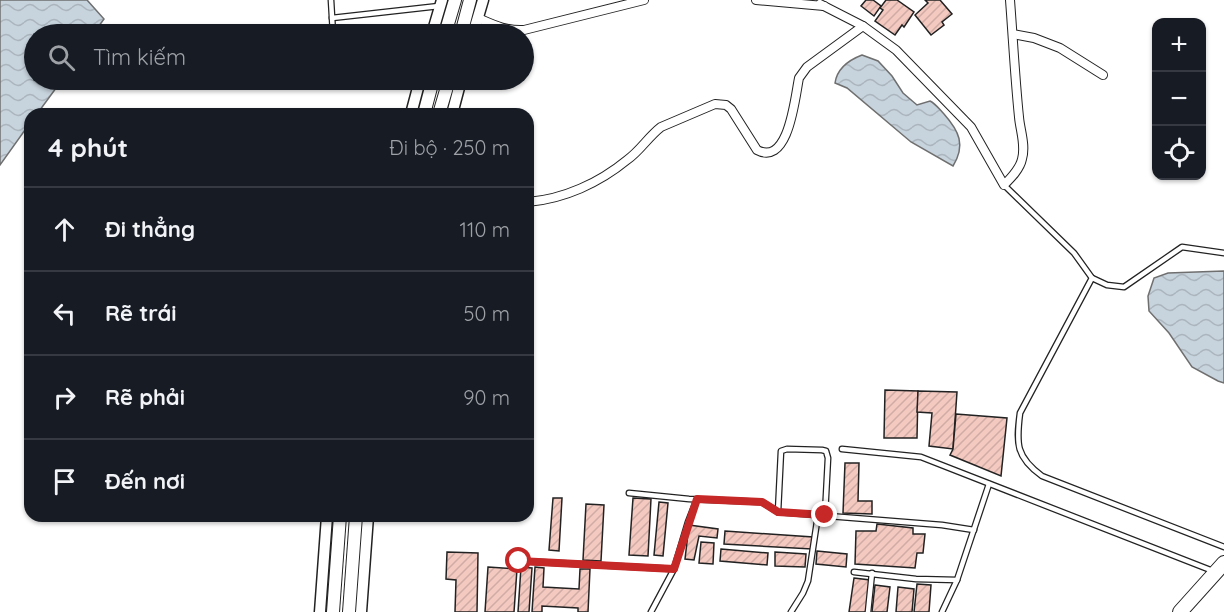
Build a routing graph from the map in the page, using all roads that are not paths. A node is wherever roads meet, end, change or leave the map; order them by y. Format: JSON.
{"nodes":[{"id":1,"x":331,"y":0,"type":"edge"},
{"id":2,"x":455,"y":0,"type":"edge"},
{"id":3,"x":470,"y":0,"type":"edge"},
{"id":4,"x":483,"y":0,"type":"edge"},
{"id":5,"x":644,"y":0,"type":"edge"},
{"id":6,"x":756,"y":0,"type":"edge"},
{"id":7,"x":815,"y":0,"type":"edge"},
{"id":8,"x":1010,"y":0,"type":"edge"},
{"id":9,"x":441,"y":3,"type":"edge"},
{"id":10,"x":824,"y":6,"type":"junction"},
{"id":11,"x":332,"y":18,"type":"junction"},
{"id":12,"x":478,"y":18,"type":"junction"},
{"id":13,"x":332,"y":24,"type":"edge"},
{"id":14,"x":435,"y":24,"type":"edge"},
{"id":15,"x":449,"y":24,"type":"edge"},
{"id":16,"x":464,"y":24,"type":"edge"},
{"id":17,"x":476,"y":24,"type":"edge"},
{"id":18,"x":492,"y":24,"type":"edge"},
{"id":19,"x":862,"y":26,"type":"junction"},
{"id":20,"x":534,"y":28,"type":"edge"},
{"id":21,"x":1013,"y":34,"type":"junction"},
{"id":22,"x":1103,"y":75,"type":"dead end"},
{"id":23,"x":417,"y":90,"type":"edge"},
{"id":24,"x":430,"y":90,"type":"edge"},
{"id":25,"x":445,"y":90,"type":"edge"},
{"id":26,"x":458,"y":90,"type":"edge"},
{"id":27,"x":413,"y":108,"type":"edge"},
{"id":28,"x":426,"y":108,"type":"edge"},
{"id":29,"x":441,"y":108,"type":"edge"},
{"id":30,"x":454,"y":108,"type":"edge"},
{"id":31,"x":1004,"y":185,"type":"junction"},
{"id":32,"x":534,"y":201,"type":"edge"},
{"id":33,"x":1224,"y":253,"type":"edge"},
{"id":34,"x":1092,"y":278,"type":"junction"},
{"id":35,"x":842,"y":449,"type":"dead end"},
{"id":36,"x":989,"y":484,"type":"junction"},
{"id":37,"x":629,"y":493,"type":"dead end"},
{"id":38,"x":697,"y":499,"type":"junction"},
{"id":39,"x":778,"y":512,"type":"junction"},
{"id":40,"x":818,"y":514,"type":"junction"},
{"id":41,"x":825,"y":515,"type":"junction"},
{"id":42,"x":327,"y":522,"type":"edge"},
{"id":43,"x":340,"y":522,"type":"edge"},
{"id":44,"x":356,"y":522,"type":"edge"},
{"id":45,"x":368,"y":522,"type":"edge"},
{"id":46,"x":974,"y":530,"type":"junction"},
{"id":47,"x":1224,"y":546,"type":"edge"},
{"id":48,"x":519,"y":561,"type":"dead end"},
{"id":49,"x":1220,"y":567,"type":"edge"},
{"id":50,"x":674,"y":569,"type":"junction"},
{"id":51,"x":854,"y":572,"type":"dead end"},
{"id":52,"x":872,"y":573,"type":"junction"},
{"id":53,"x":957,"y":580,"type":"junction"},
{"id":54,"x":320,"y":612,"type":"edge"},
{"id":55,"x":333,"y":612,"type":"edge"},
{"id":56,"x":348,"y":612,"type":"edge"},
{"id":57,"x":361,"y":612,"type":"edge"},
{"id":58,"x":651,"y":612,"type":"edge"},
{"id":59,"x":791,"y":612,"type":"edge"},
{"id":60,"x":868,"y":612,"type":"edge"},
{"id":61,"x":942,"y":612,"type":"edge"},
{"id":62,"x":1179,"y":612,"type":"edge"}],
"edges":[{"from":1,"to":11,"type":"lane"},
{"from":2,"to":15,"type":"main road"},
{"from":3,"to":16,"type":"main road"},
{"from":4,"to":12,"type":"street"},
{"from":5,"to":20,"type":"street"},
{"from":6,"to":10,"type":"street"},
{"from":7,"to":10,"type":"street"},
{"from":8,"to":21,"type":"street"},
{"from":9,"to":11,"type":"lane"},
{"from":9,"to":14,"type":"street"},
{"from":10,"to":19,"type":"street"},
{"from":11,"to":13,"type":"lane"},
{"from":12,"to":17,"type":"street"},
{"from":12,"to":18,"type":"street"},
{"from":19,"to":31,"type":"street"},
{"from":19,"to":32,"type":"street"},
{"from":21,"to":22,"type":"street"},
{"from":21,"to":31,"type":"street"},
{"from":23,"to":27,"type":"street"},
{"from":24,"to":28,"type":"main road"},
{"from":25,"to":29,"type":"main road"},
{"from":26,"to":30,"type":"street"},
{"from":31,"to":34,"type":"lane"},
{"from":33,"to":34,"type":"lane"},
{"from":34,"to":47,"type":"lane"},
{"from":35,"to":36,"type":"lane"},
{"from":36,"to":46,"type":"lane"},
{"from":36,"to":49,"type":"lane"},
{"from":37,"to":38,"type":"lane"},
{"from":38,"to":39,"type":"lane"},
{"from":38,"to":50,"type":"lane"},
{"from":39,"to":40,"type":"lane"},
{"from":39,"to":41,"type":"lane"},
{"from":40,"to":41,"type":"lane"},
{"from":40,"to":59,"type":"lane"},
{"from":41,"to":46,"type":"lane"},
{"from":42,"to":54,"type":"street"},
{"from":43,"to":55,"type":"main road"},
{"from":44,"to":56,"type":"main road"},
{"from":45,"to":57,"type":"street"},
{"from":46,"to":53,"type":"lane"},
{"from":48,"to":50,"type":"lane"},
{"from":49,"to":62,"type":"highway"},
{"from":50,"to":58,"type":"lane"},
{"from":51,"to":52,"type":"lane"},
{"from":52,"to":53,"type":"lane"},
{"from":52,"to":60,"type":"lane"},
{"from":53,"to":61,"type":"lane"}]}
